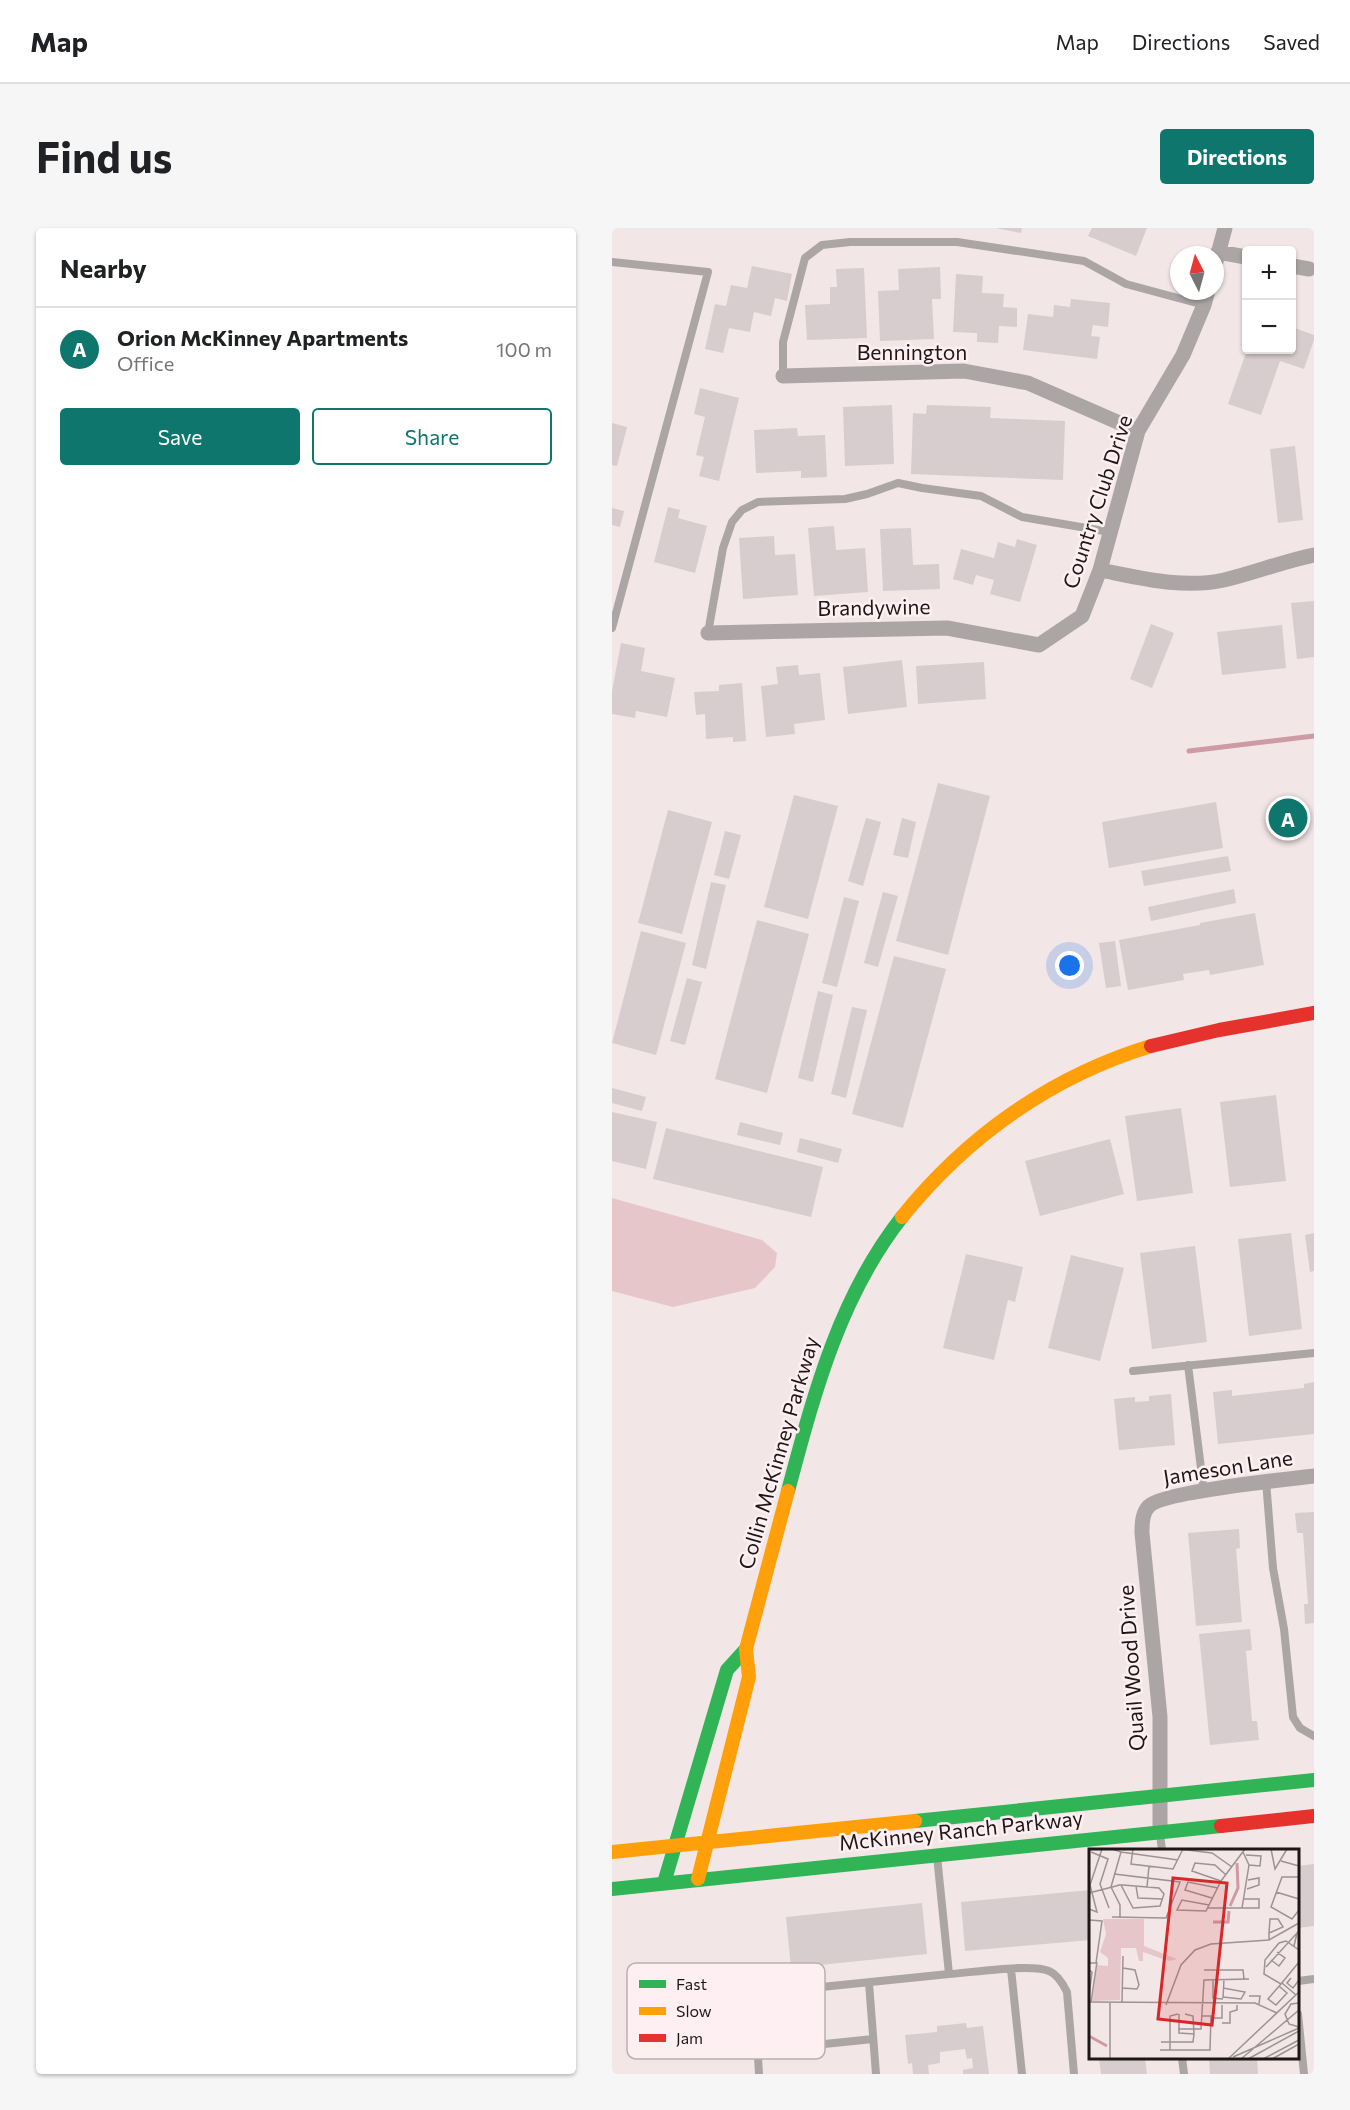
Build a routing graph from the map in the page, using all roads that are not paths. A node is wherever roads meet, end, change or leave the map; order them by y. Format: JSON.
{"nodes":[{"id":1,"x":1225,"y":228,"type":"edge"},
{"id":2,"x":1220,"y":246,"type":"edge"},
{"id":3,"x":1242,"y":257,"type":"edge"},
{"id":4,"x":1224,"y":258,"type":"edge"},
{"id":5,"x":612,"y":262,"type":"edge"},
{"id":6,"x":1296,"y":267,"type":"edge"},
{"id":7,"x":1309,"y":269,"type":"dead end"},
{"id":8,"x":1170,"y":292,"type":"edge"},
{"id":9,"x":1205,"y":300,"type":"edge"},
{"id":10,"x":783,"y":376,"type":"joint"},
{"id":11,"x":1138,"y":431,"type":"junction"},
{"id":12,"x":1110,"y":532,"type":"junction"},
{"id":13,"x":1314,"y":555,"type":"edge"},
{"id":14,"x":1100,"y":570,"type":"junction"},
{"id":15,"x":612,"y":628,"type":"edge"},
{"id":16,"x":708,"y":633,"type":"joint"},
{"id":17,"x":1039,"y":645,"type":"joint"},
{"id":18,"x":1314,"y":1013,"type":"edge"},
{"id":19,"x":1314,"y":1353,"type":"edge"},
{"id":20,"x":1188,"y":1365,"type":"junction"},
{"id":21,"x":1133,"y":1371,"type":"dead end"},
{"id":22,"x":1314,"y":1476,"type":"edge"},
{"id":23,"x":1266,"y":1481,"type":"junction"},
{"id":24,"x":1204,"y":1492,"type":"junction"},
{"id":25,"x":1150,"y":1505,"type":"joint"},
{"id":26,"x":746,"y":1649,"type":"junction"},
{"id":27,"x":1314,"y":1737,"type":"edge"},
{"id":28,"x":1314,"y":1780,"type":"edge"},
{"id":29,"x":1160,"y":1796,"type":"junction"},
{"id":30,"x":1314,"y":1816,"type":"edge"},
{"id":31,"x":1160,"y":1831,"type":"junction"},
{"id":32,"x":708,"y":1842,"type":"junction"},
{"id":33,"x":675,"y":1845,"type":"junction"},
{"id":34,"x":1162,"y":1849,"type":"edge"},
{"id":35,"x":612,"y":1852,"type":"edge"},
{"id":36,"x":936,"y":1854,"type":"junction"},
{"id":37,"x":698,"y":1879,"type":"junction"},
{"id":38,"x":664,"y":1883,"type":"junction"},
{"id":39,"x":612,"y":1889,"type":"edge"},
{"id":40,"x":1011,"y":1969,"type":"junction"},
{"id":41,"x":949,"y":1974,"type":"junction"},
{"id":42,"x":1314,"y":1979,"type":"edge"},
{"id":43,"x":1299,"y":1981,"type":"edge"},
{"id":44,"x":869,"y":1983,"type":"junction"},
{"id":45,"x":825,"y":1987,"type":"edge"},
{"id":46,"x":1299,"y":2024,"type":"edge"},
{"id":47,"x":873,"y":2039,"type":"junction"},
{"id":48,"x":825,"y":2044,"type":"edge"},
{"id":49,"x":758,"y":2059,"type":"edge"},
{"id":50,"x":1182,"y":2059,"type":"edge"},
{"id":51,"x":759,"y":2074,"type":"edge"},
{"id":52,"x":876,"y":2074,"type":"edge"},
{"id":53,"x":1022,"y":2074,"type":"edge"},
{"id":54,"x":1074,"y":2074,"type":"edge"},
{"id":55,"x":1184,"y":2074,"type":"edge"},
{"id":56,"x":1304,"y":2074,"type":"edge"}],
"edges":[{"from":1,"to":2,"type":"street"},
{"from":3,"to":4,"type":"street"},
{"from":5,"to":15,"type":"lane"},
{"from":6,"to":7,"type":"street"},
{"from":8,"to":10,"type":"lane"},
{"from":9,"to":11,"type":"street","name":"Country Club Drive"},
{"from":10,"to":11,"type":"street","name":"Bennington"},
{"from":11,"to":12,"type":"street","name":"Country Club Drive"},
{"from":12,"to":14,"type":"street","name":"Country Club Drive"},
{"from":12,"to":16,"type":"lane"},
{"from":13,"to":14,"type":"street"},
{"from":14,"to":17,"type":"street","name":"Country Club Drive"},
{"from":16,"to":17,"type":"street","name":"Brandywine"},
{"from":18,"to":26,"type":"street","name":"Collin McKinney Parkway"},
{"from":19,"to":20,"type":"lane"},
{"from":20,"to":21,"type":"lane"},
{"from":20,"to":24,"type":"lane"},
{"from":22,"to":23,"type":"street","name":"Jameson Lane"},
{"from":23,"to":24,"type":"street","name":"Jameson Lane"},
{"from":23,"to":27,"type":"lane"},
{"from":24,"to":25,"type":"street","name":"Jameson Lane"},
{"from":25,"to":29,"type":"street","name":"Quail Wood Drive"},
{"from":26,"to":32,"type":"street","name":"Collin McKinney Parkway"},
{"from":26,"to":33,"type":"street","name":"Collin McKinney Parkway"},
{"from":28,"to":29,"type":"street","name":"McKinney Ranch Parkway"},
{"from":29,"to":31,"type":"street","name":"Quail Wood Drive"},
{"from":29,"to":32,"type":"street","name":"McKinney Ranch Parkway"},
{"from":30,"to":31,"type":"street","name":"McKinney Ranch Parkway"},
{"from":31,"to":34,"type":"lane"},
{"from":31,"to":36,"type":"street","name":"McKinney Ranch Parkway"},
{"from":32,"to":33,"type":"street","name":"McKinney Ranch Parkway"},
{"from":32,"to":37,"type":"street","name":"Collin McKinney Parkway"},
{"from":33,"to":35,"type":"street","name":"McKinney Ranch Parkway"},
{"from":33,"to":38,"type":"street","name":"Collin McKinney Parkway"},
{"from":36,"to":37,"type":"street","name":"McKinney Ranch Parkway"},
{"from":36,"to":41,"type":"lane"},
{"from":37,"to":38,"type":"street","name":"McKinney Ranch Parkway"},
{"from":38,"to":39,"type":"street","name":"McKinney Ranch Parkway"},
{"from":40,"to":41,"type":"lane"},
{"from":40,"to":53,"type":"lane"},
{"from":40,"to":54,"type":"lane"},
{"from":41,"to":44,"type":"lane"},
{"from":42,"to":43,"type":"lane"},
{"from":44,"to":45,"type":"lane"},
{"from":44,"to":47,"type":"lane"},
{"from":46,"to":56,"type":"lane"},
{"from":47,"to":48,"type":"lane"},
{"from":47,"to":52,"type":"lane"},
{"from":49,"to":51,"type":"lane"},
{"from":50,"to":55,"type":"lane"}]}
